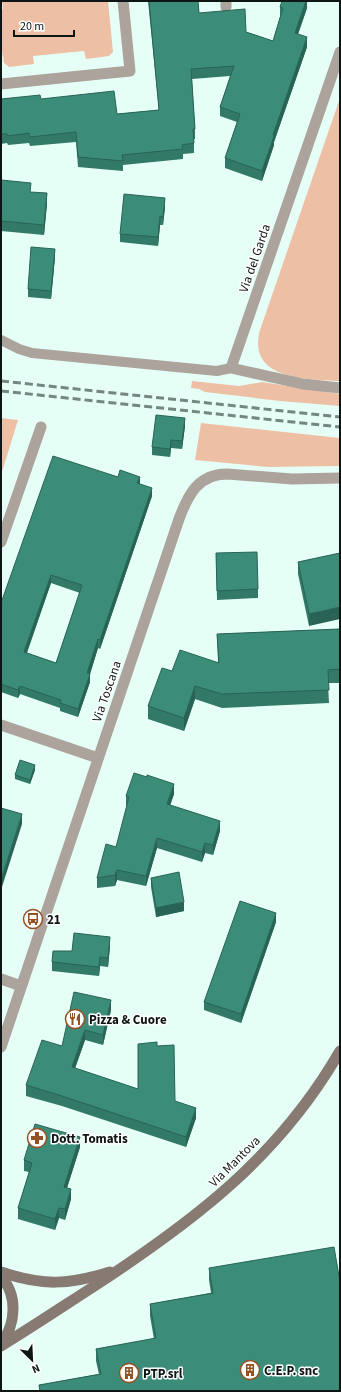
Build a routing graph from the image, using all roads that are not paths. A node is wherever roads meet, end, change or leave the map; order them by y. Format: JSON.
{"nodes":[{"id":1,"x":123,"y":1,"type":"edge"},
{"id":2,"x":340,"y":52,"type":"edge"},
{"id":3,"x":1,"y":84,"type":"edge"},
{"id":4,"x":1,"y":340,"type":"edge"},
{"id":5,"x":231,"y":368,"type":"junction"},
{"id":6,"x":340,"y":388,"type":"edge"},
{"id":7,"x":40,"y":427,"type":"dead end"},
{"id":8,"x":340,"y":478,"type":"edge"},
{"id":9,"x":1,"y":542,"type":"edge"},
{"id":10,"x":1,"y":725,"type":"edge"},
{"id":11,"x":98,"y":758,"type":"junction"},
{"id":12,"x":1,"y":979,"type":"edge"},
{"id":13,"x":21,"y":986,"type":"junction"},
{"id":14,"x":1,"y":1047,"type":"edge"},
{"id":15,"x":340,"y":1051,"type":"edge"},
{"id":16,"x":124,"y":1267,"type":"junction"},
{"id":17,"x":1,"y":1272,"type":"edge"},
{"id":18,"x":1,"y":1277,"type":"edge"},
{"id":19,"x":1,"y":1343,"type":"edge"},
{"id":20,"x":1,"y":1346,"type":"edge"}],
"edges":[{"from":1,"to":3,"type":"street"},
{"from":2,"to":5,"type":"street","name":"Via del Garda"},
{"from":4,"to":5,"type":"lane"},
{"from":5,"to":6,"type":"street"},
{"from":7,"to":9,"type":"street"},
{"from":8,"to":11,"type":"street","name":"Via Toscana"},
{"from":10,"to":11,"type":"street"},
{"from":11,"to":13,"type":"street","name":"Via Toscana"},
{"from":12,"to":13,"type":"street"},
{"from":13,"to":14,"type":"street","name":"Via Toscana"},
{"from":15,"to":16,"type":"main road","name":"Via Mantova"},
{"from":16,"to":17,"type":"main road","name":"Via Mantova"},
{"from":16,"to":20,"type":"main road","name":"Via Mantova"},
{"from":18,"to":19,"type":"main road"}]}
